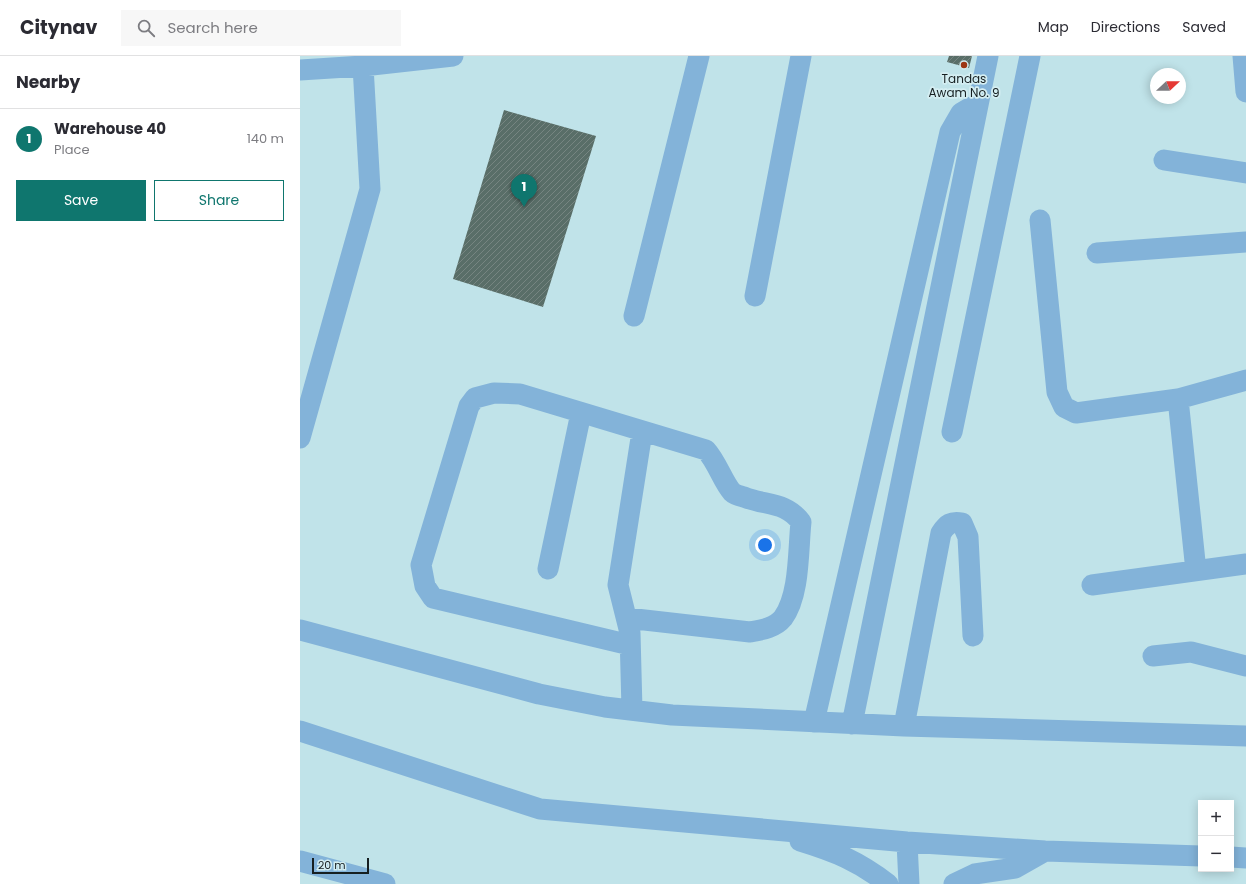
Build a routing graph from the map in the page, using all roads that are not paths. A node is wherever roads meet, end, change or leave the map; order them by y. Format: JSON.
{"nodes":[{"id":1,"x":453,"y":56,"type":"edge"},
{"id":2,"x":699,"y":56,"type":"edge"},
{"id":3,"x":801,"y":56,"type":"edge"},
{"id":4,"x":988,"y":56,"type":"edge"},
{"id":5,"x":1030,"y":56,"type":"edge"},
{"id":6,"x":1243,"y":56,"type":"edge"},
{"id":7,"x":363,"y":66,"type":"junction"},
{"id":8,"x":300,"y":70,"type":"edge"},
{"id":9,"x":1246,"y":92,"type":"edge"},
{"id":10,"x":978,"y":103,"type":"junction"},
{"id":11,"x":1164,"y":160,"type":"dead end"},
{"id":12,"x":1246,"y":173,"type":"edge"},
{"id":13,"x":1040,"y":220,"type":"dead end"},
{"id":14,"x":1246,"y":242,"type":"edge"},
{"id":15,"x":1097,"y":253,"type":"dead end"},
{"id":16,"x":755,"y":296,"type":"dead end"},
{"id":17,"x":634,"y":316,"type":"dead end"},
{"id":18,"x":1246,"y":380,"type":"edge"},
{"id":19,"x":1178,"y":399,"type":"junction"},
{"id":20,"x":581,"y":413,"type":"junction"},
{"id":21,"x":642,"y":432,"type":"junction"},
{"id":22,"x":952,"y":432,"type":"dead end"},
{"id":23,"x":300,"y":438,"type":"edge"},
{"id":24,"x":1246,"y":564,"type":"edge"},
{"id":25,"x":548,"y":569,"type":"dead end"},
{"id":26,"x":1196,"y":571,"type":"junction"},
{"id":27,"x":1092,"y":585,"type":"dead end"},
{"id":28,"x":627,"y":618,"type":"junction"},
{"id":29,"x":300,"y":630,"type":"edge"},
{"id":30,"x":974,"y":636,"type":"dead end"},
{"id":31,"x":630,"y":645,"type":"junction"},
{"id":32,"x":1153,"y":656,"type":"dead end"},
{"id":33,"x":1246,"y":666,"type":"edge"},
{"id":34,"x":632,"y":710,"type":"junction"},
{"id":35,"x":814,"y":722,"type":"junction"},
{"id":36,"x":852,"y":724,"type":"junction"},
{"id":37,"x":904,"y":726,"type":"junction"},
{"id":38,"x":300,"y":731,"type":"edge"},
{"id":39,"x":1246,"y":736,"type":"edge"},
{"id":40,"x":767,"y":830,"type":"junction"},
{"id":41,"x":907,"y":842,"type":"junction"},
{"id":42,"x":1045,"y":851,"type":"junction"},
{"id":43,"x":1198,"y":856,"type":"edge"},
{"id":44,"x":1234,"y":857,"type":"edge"},
{"id":45,"x":1246,"y":858,"type":"edge"},
{"id":46,"x":300,"y":861,"type":"edge"},
{"id":47,"x":384,"y":884,"type":"edge"},
{"id":48,"x":888,"y":884,"type":"edge"},
{"id":49,"x":909,"y":884,"type":"edge"},
{"id":50,"x":954,"y":884,"type":"edge"}],
"edges":[{"from":1,"to":7,"type":"street"},
{"from":2,"to":17,"type":"street"},
{"from":3,"to":16,"type":"street"},
{"from":4,"to":10,"type":"street"},
{"from":5,"to":22,"type":"street"},
{"from":6,"to":9,"type":"street"},
{"from":7,"to":8,"type":"street"},
{"from":7,"to":23,"type":"street"},
{"from":10,"to":35,"type":"street"},
{"from":10,"to":36,"type":"street"},
{"from":11,"to":12,"type":"street"},
{"from":13,"to":19,"type":"street"},
{"from":14,"to":15,"type":"street"},
{"from":18,"to":19,"type":"street"},
{"from":19,"to":26,"type":"street"},
{"from":20,"to":21,"type":"street"},
{"from":20,"to":25,"type":"street"},
{"from":20,"to":31,"type":"street"},
{"from":21,"to":28,"type":"street"},
{"from":21,"to":28,"type":"street"},
{"from":24,"to":26,"type":"street"},
{"from":26,"to":27,"type":"street"},
{"from":28,"to":31,"type":"street"},
{"from":29,"to":34,"type":"street"},
{"from":30,"to":37,"type":"street"},
{"from":31,"to":34,"type":"street"},
{"from":32,"to":33,"type":"street"},
{"from":34,"to":35,"type":"street"},
{"from":35,"to":36,"type":"street"},
{"from":36,"to":37,"type":"street"},
{"from":37,"to":39,"type":"street"},
{"from":38,"to":40,"type":"street"},
{"from":40,"to":41,"type":"street"},
{"from":40,"to":48,"type":"street"},
{"from":41,"to":42,"type":"street"},
{"from":41,"to":49,"type":"street"},
{"from":42,"to":43,"type":"street"},
{"from":42,"to":50,"type":"street"},
{"from":44,"to":45,"type":"street"},
{"from":46,"to":47,"type":"street"}]}
